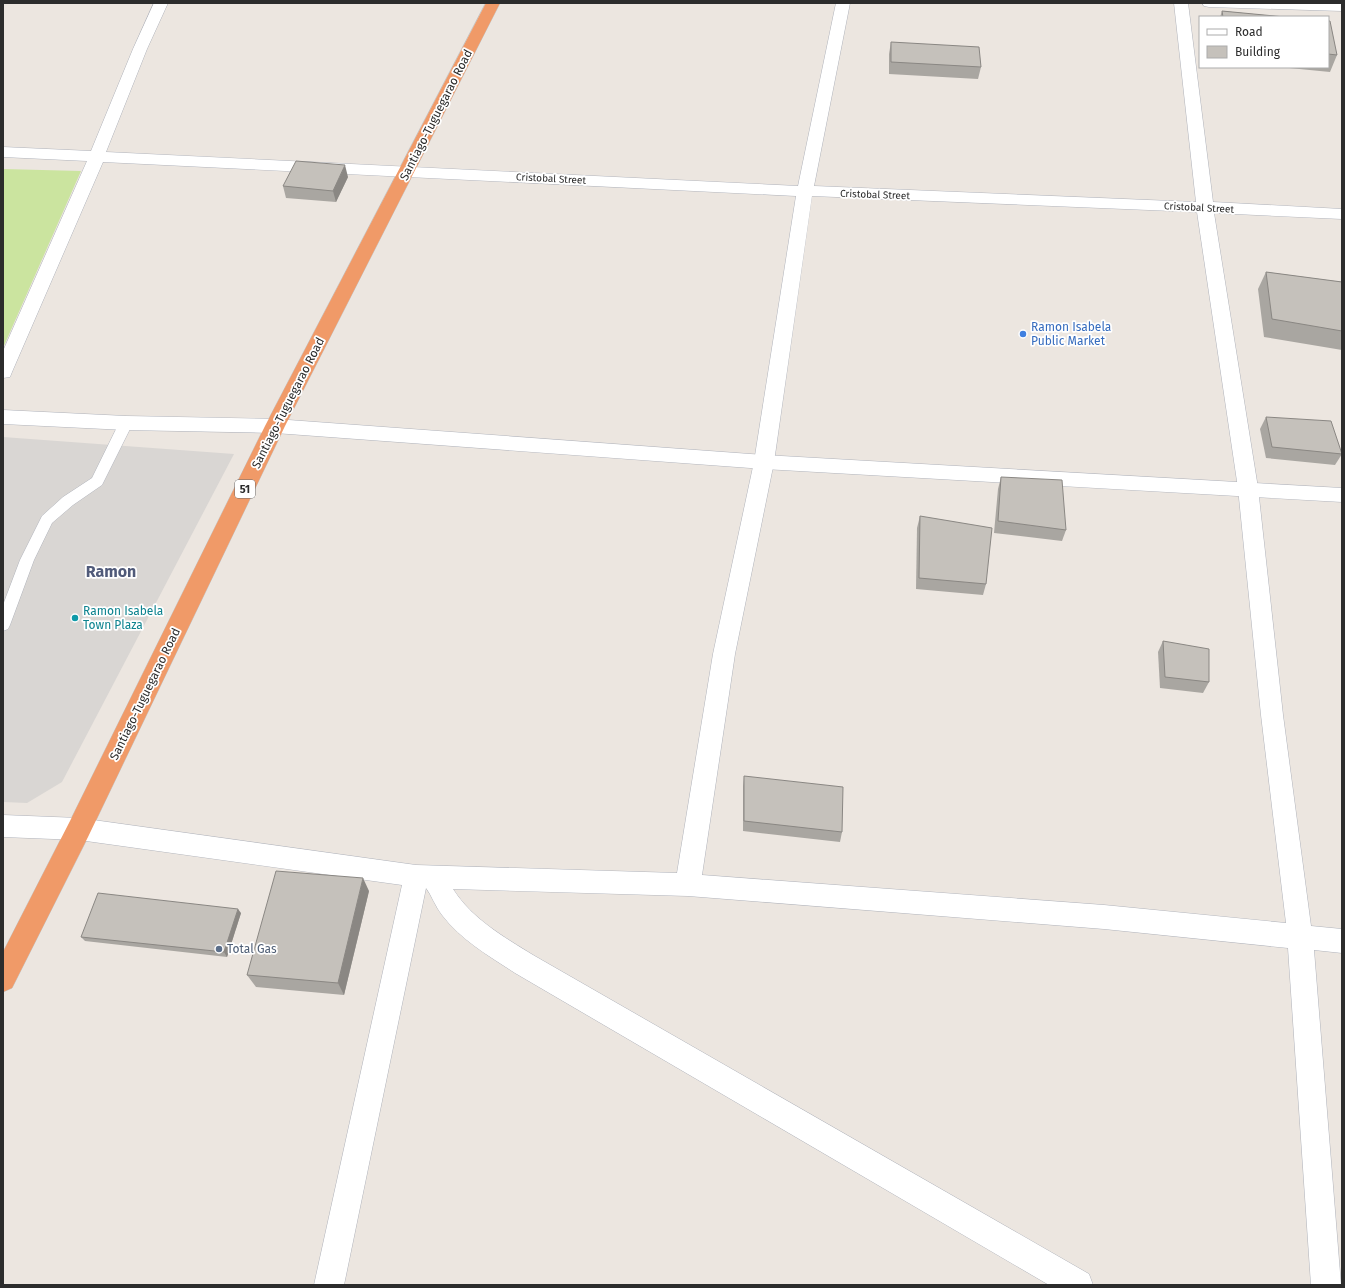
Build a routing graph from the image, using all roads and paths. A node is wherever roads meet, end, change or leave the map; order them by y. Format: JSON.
{"nodes":[{"id":1,"x":161,"y":3,"type":"edge"},
{"id":2,"x":493,"y":3,"type":"edge"},
{"id":3,"x":843,"y":3,"type":"edge"},
{"id":4,"x":1181,"y":3,"type":"edge"},
{"id":5,"x":1209,"y":3,"type":"edge"},
{"id":6,"x":1342,"y":7,"type":"edge"},
{"id":7,"x":3,"y":152,"type":"edge"},
{"id":8,"x":97,"y":156,"type":"junction"},
{"id":9,"x":408,"y":171,"type":"junction"},
{"id":10,"x":804,"y":191,"type":"junction"},
{"id":11,"x":1205,"y":206,"type":"junction"},
{"id":12,"x":1342,"y":214,"type":"edge"},
{"id":13,"x":3,"y":372,"type":"edge"},
{"id":14,"x":3,"y":417,"type":"edge"},
{"id":15,"x":126,"y":423,"type":"junction"},
{"id":16,"x":275,"y":426,"type":"junction"},
{"id":17,"x":764,"y":462,"type":"junction"},
{"id":18,"x":1248,"y":488,"type":"junction"},
{"id":19,"x":1342,"y":495,"type":"edge"},
{"id":20,"x":3,"y":625,"type":"edge"},
{"id":21,"x":3,"y":826,"type":"edge"},
{"id":22,"x":80,"y":830,"type":"junction"},
{"id":23,"x":425,"y":876,"type":"junction"},
{"id":24,"x":688,"y":885,"type":"junction"},
{"id":25,"x":1300,"y":936,"type":"junction"},
{"id":26,"x":1342,"y":941,"type":"edge"},
{"id":27,"x":3,"y":978,"type":"edge"},
{"id":28,"x":329,"y":1285,"type":"edge"},
{"id":29,"x":1078,"y":1285,"type":"edge"},
{"id":30,"x":1326,"y":1285,"type":"edge"}],
"edges":[{"from":1,"to":8,"type":"street"},
{"from":2,"to":9,"type":"highway","name":"Santiago-Tuguegarao Road","number":"51"},
{"from":3,"to":10,"type":"street"},
{"from":4,"to":11,"type":"street"},
{"from":5,"to":6,"type":"street"},
{"from":7,"to":8,"type":"street","name":"Cristobal Street"},
{"from":8,"to":9,"type":"street","name":"Cristobal Street"},
{"from":8,"to":13,"type":"street"},
{"from":9,"to":10,"type":"street","name":"Cristobal Street"},
{"from":9,"to":16,"type":"highway","name":"Santiago-Tuguegarao Road","number":"51"},
{"from":10,"to":11,"type":"street","name":"Cristobal Street"},
{"from":10,"to":17,"type":"street"},
{"from":11,"to":12,"type":"street","name":"Cristobal Street"},
{"from":11,"to":18,"type":"street"},
{"from":14,"to":15,"type":"street"},
{"from":15,"to":16,"type":"street"},
{"from":15,"to":20,"type":"lane"},
{"from":16,"to":17,"type":"street"},
{"from":16,"to":22,"type":"highway","name":"Santiago-Tuguegarao Road","number":"51"},
{"from":17,"to":18,"type":"street"},
{"from":17,"to":24,"type":"street"},
{"from":18,"to":19,"type":"street"},
{"from":18,"to":25,"type":"street"},
{"from":21,"to":22,"type":"street"},
{"from":22,"to":23,"type":"street"},
{"from":22,"to":27,"type":"highway","name":"Santiago-Tuguegarao Road","number":"51"},
{"from":23,"to":24,"type":"street"},
{"from":23,"to":28,"type":"street"},
{"from":23,"to":29,"type":"street"},
{"from":24,"to":25,"type":"street"},
{"from":25,"to":26,"type":"street"},
{"from":25,"to":30,"type":"street"}]}
